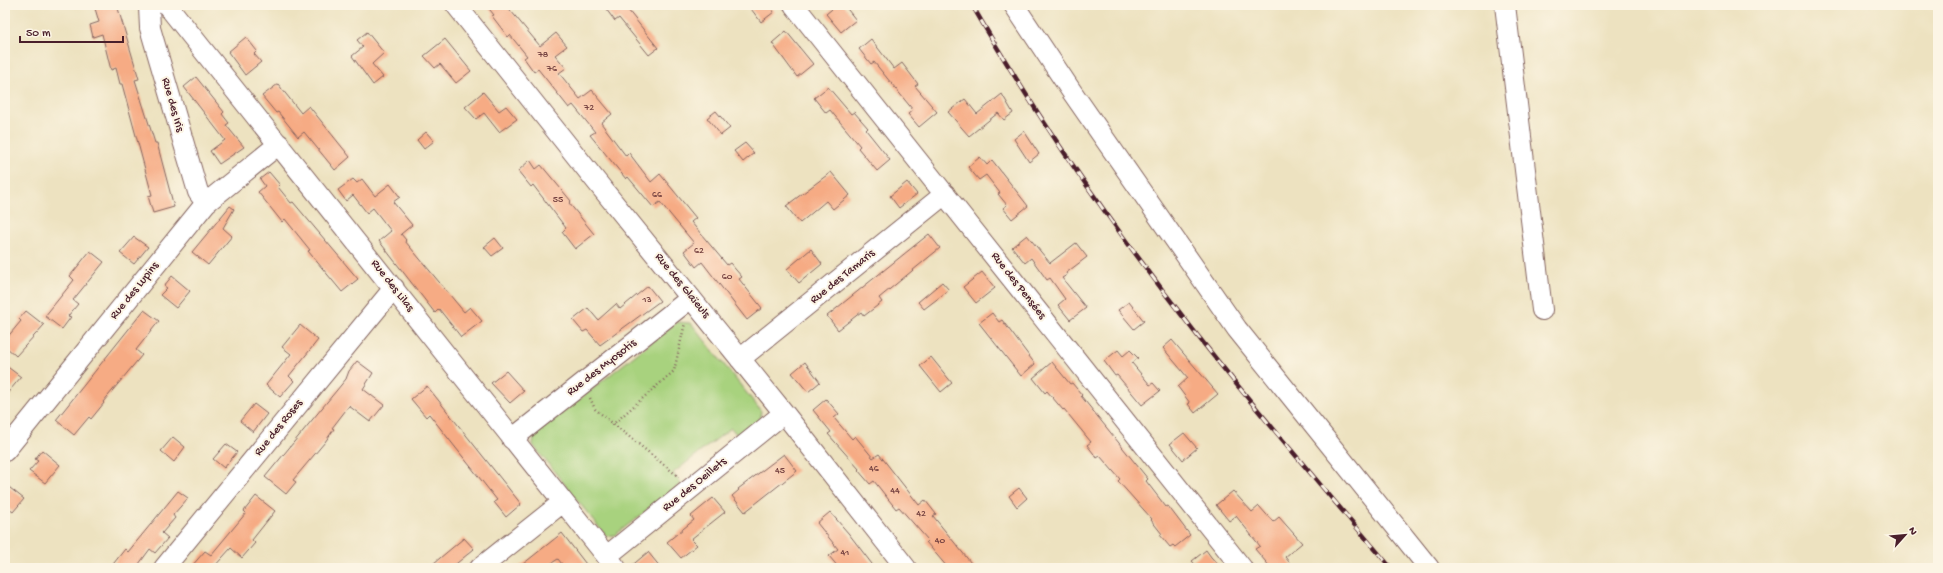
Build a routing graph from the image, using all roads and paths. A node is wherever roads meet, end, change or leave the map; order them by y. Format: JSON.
{"nodes":[{"id":1,"x":150,"y":5,"type":"edge"},
{"id":2,"x":166,"y":5,"type":"edge"},
{"id":3,"x":456,"y":5,"type":"edge"},
{"id":4,"x":794,"y":5,"type":"edge"},
{"id":5,"x":1014,"y":5,"type":"edge"},
{"id":6,"x":1505,"y":5,"type":"edge"},
{"id":7,"x":279,"y":144,"type":"junction"},
{"id":8,"x":945,"y":194,"type":"junction"},
{"id":9,"x":206,"y":203,"type":"junction"},
{"id":10,"x":394,"y":288,"type":"junction"},
{"id":11,"x":689,"y":307,"type":"junction"},
{"id":12,"x":1542,"y":310,"type":"dead end"},
{"id":13,"x":740,"y":359,"type":"junction"},
{"id":14,"x":589,"y":396,"type":"dead end"},
{"id":15,"x":784,"y":413,"type":"junction"},
{"id":16,"x":612,"y":425,"type":"junction"},
{"id":17,"x":512,"y":438,"type":"junction"},
{"id":18,"x":5,"y":451,"type":"edge"},
{"id":19,"x":680,"y":478,"type":"dead end"},
{"id":20,"x":563,"y":502,"type":"junction"},
{"id":21,"x":612,"y":562,"type":"edge"},
{"id":22,"x":164,"y":568,"type":"edge"},
{"id":23,"x":480,"y":568,"type":"edge"},
{"id":24,"x":906,"y":568,"type":"edge"},
{"id":25,"x":1242,"y":568,"type":"edge"},
{"id":26,"x":1429,"y":568,"type":"edge"}],
"edges":[{"from":1,"to":9,"type":"street","name":"Rue des Iris"},
{"from":2,"to":7,"type":"street","name":"Rue des Lilas"},
{"from":3,"to":11,"type":"street","name":"Rue des Glaïeuls"},
{"from":4,"to":8,"type":"street","name":"Rue des Pensées"},
{"from":5,"to":26,"type":"street"},
{"from":6,"to":12,"type":"street"},
{"from":7,"to":9,"type":"street","name":"Rue des Lupins"},
{"from":7,"to":10,"type":"street","name":"Rue des Lilas"},
{"from":8,"to":13,"type":"street","name":"Rue des Tamaris"},
{"from":8,"to":25,"type":"street","name":"Rue des Pensées"},
{"from":9,"to":18,"type":"street","name":"Rue des Lupins"},
{"from":10,"to":17,"type":"street","name":"Rue des Lilas"},
{"from":10,"to":22,"type":"street","name":"Rue des Roses"},
{"from":11,"to":13,"type":"street","name":"Rue des Glaïeuls"},
{"from":11,"to":16,"type":"path"},
{"from":11,"to":17,"type":"street","name":"Rue des Myosotis"},
{"from":13,"to":15,"type":"street","name":"Rue des Glaïeuls"},
{"from":14,"to":16,"type":"path"},
{"from":15,"to":21,"type":"street","name":"Rue des Oeillets"},
{"from":15,"to":24,"type":"street","name":"Rue des Glaïeuls"},
{"from":16,"to":19,"type":"path"},
{"from":17,"to":20,"type":"street","name":"Rue des Lilas"},
{"from":20,"to":21,"type":"street","name":"Rue des Lilas"},
{"from":20,"to":23,"type":"street"}]}
